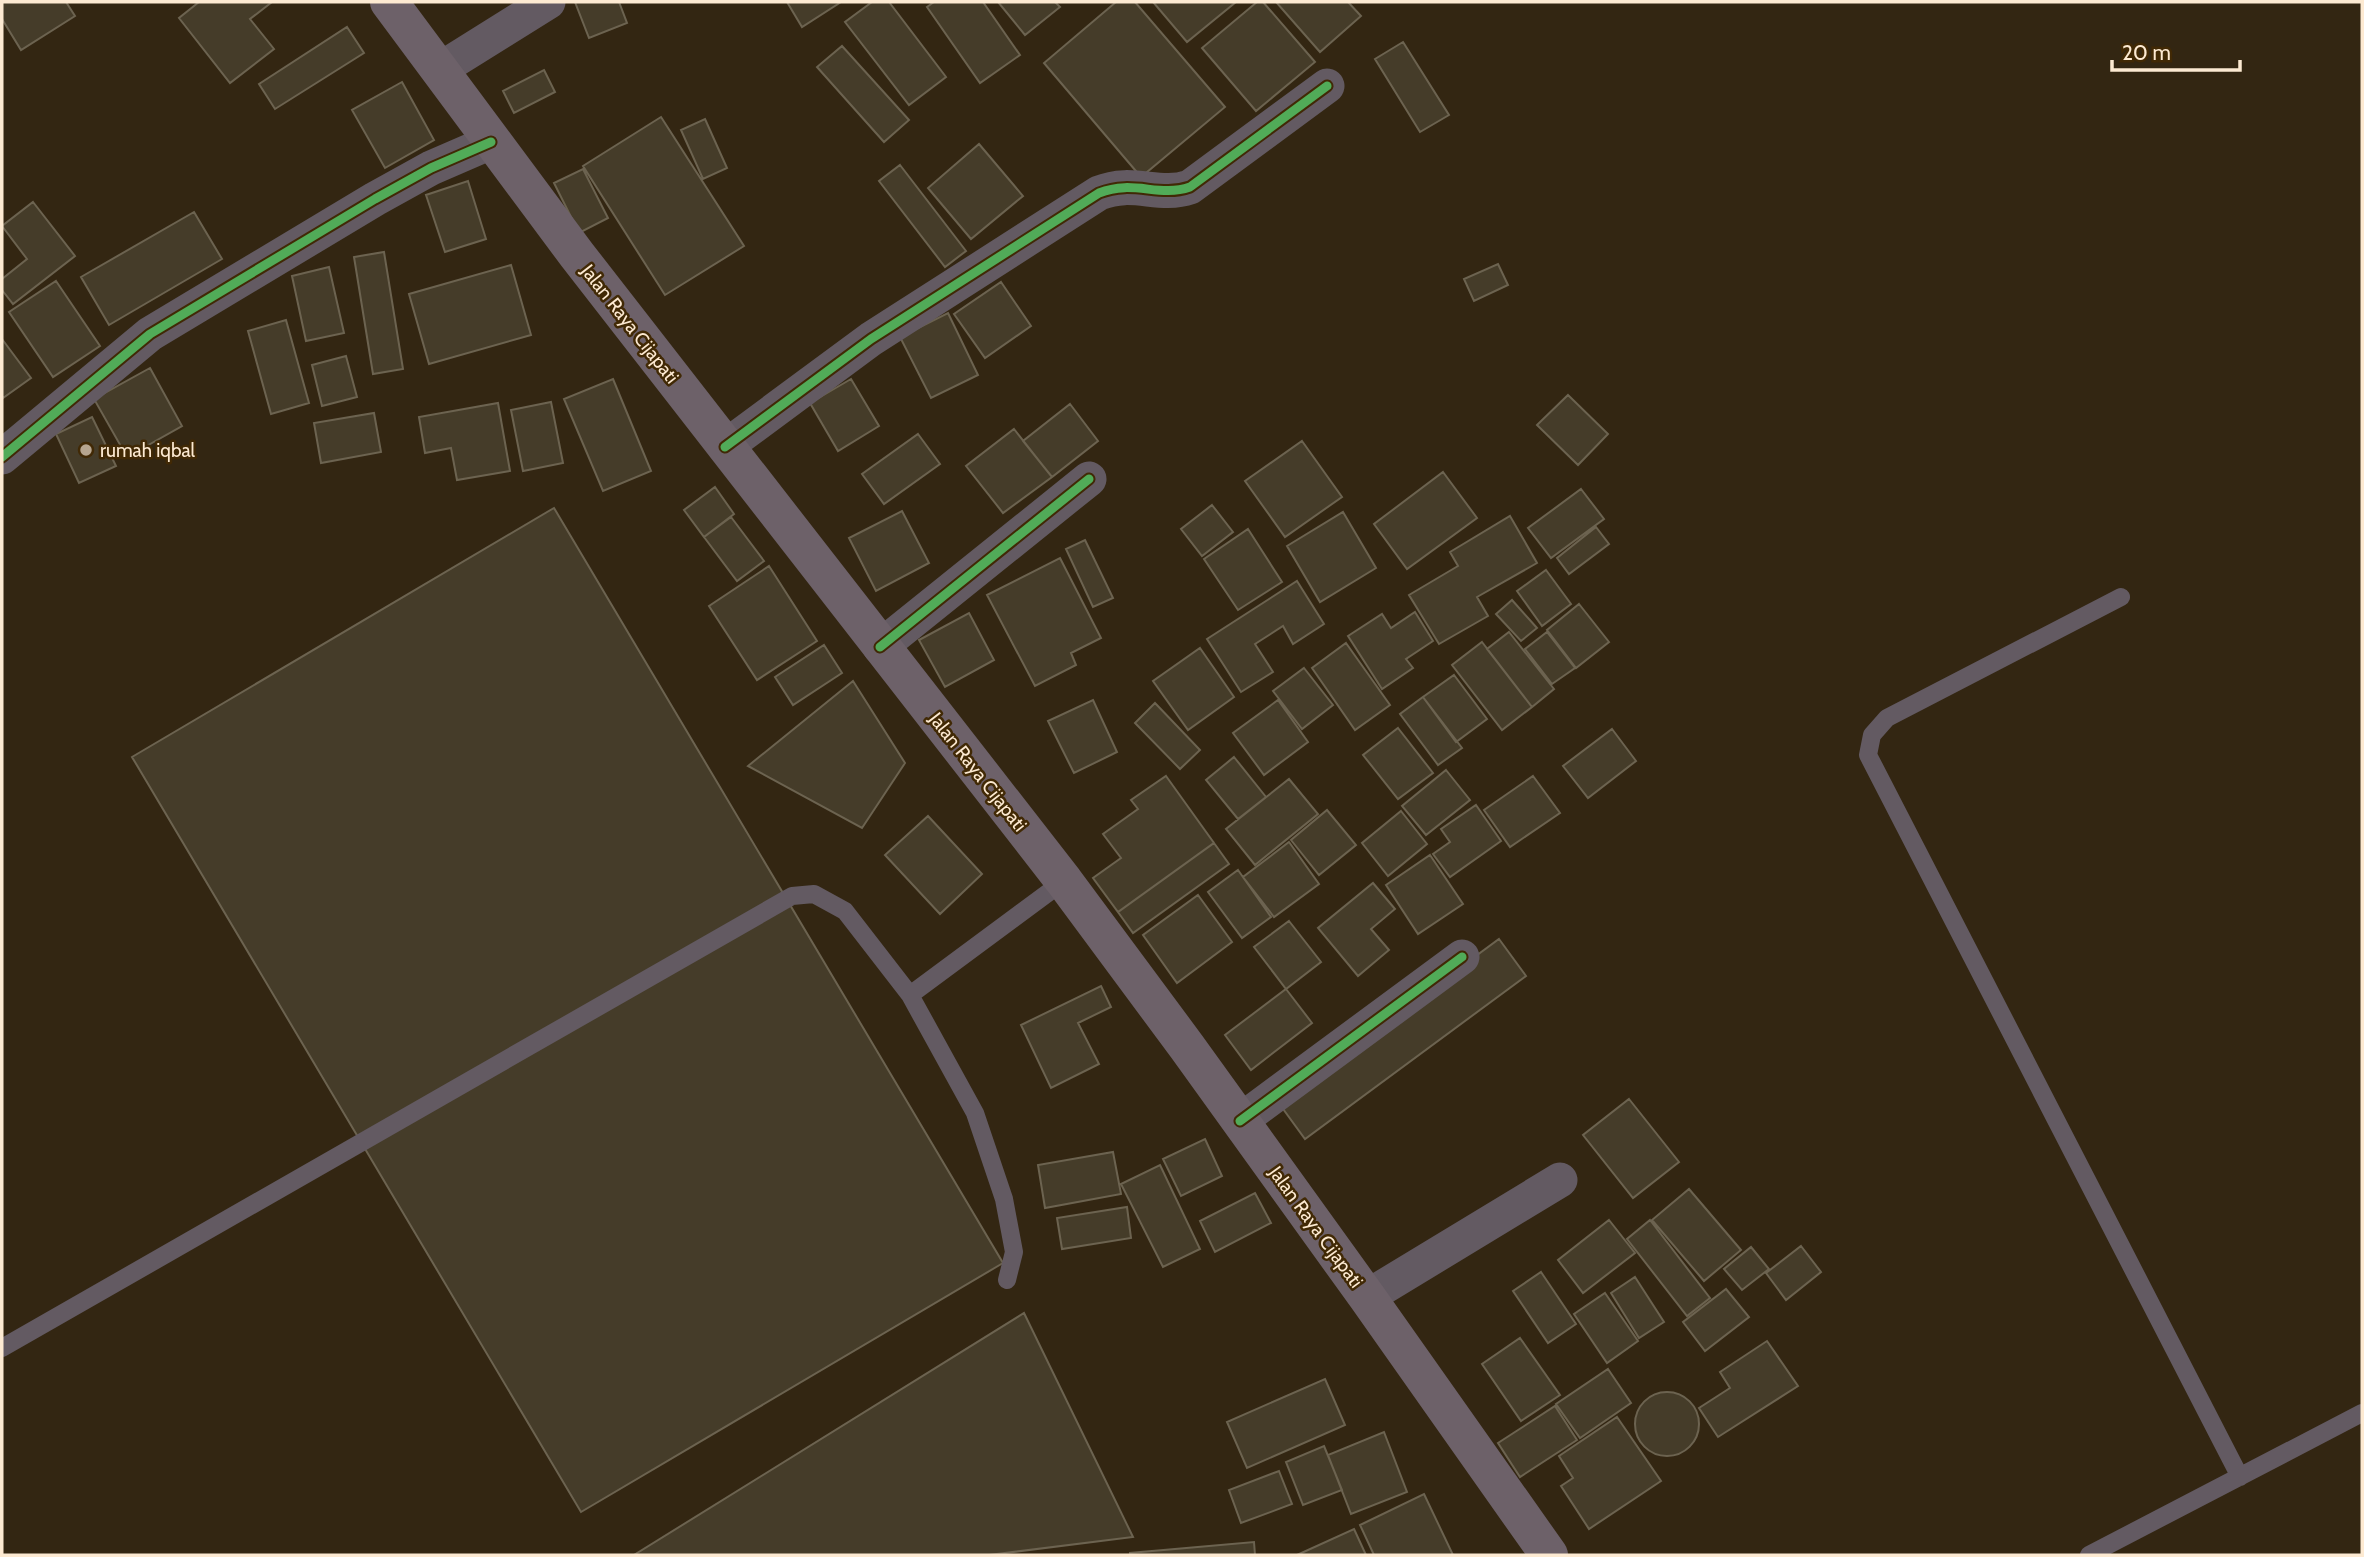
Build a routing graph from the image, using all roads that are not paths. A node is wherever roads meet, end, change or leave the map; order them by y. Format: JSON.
{"nodes":[{"id":1,"x":389,"y":2,"type":"edge"},
{"id":2,"x":548,"y":2,"type":"edge"},
{"id":3,"x":439,"y":70,"type":"junction"},
{"id":4,"x":1327,"y":86,"type":"dead end"},
{"id":5,"x":491,"y":142,"type":"junction"},
{"id":6,"x":726,"y":447,"type":"junction"},
{"id":7,"x":2,"y":457,"type":"edge"},
{"id":8,"x":1089,"y":479,"type":"dead end"},
{"id":9,"x":2122,"y":597,"type":"dead end"},
{"id":10,"x":880,"y":647,"type":"junction"},
{"id":11,"x":1064,"y":881,"type":"junction"},
{"id":12,"x":1462,"y":957,"type":"dead end"},
{"id":13,"x":910,"y":995,"type":"junction"},
{"id":14,"x":1240,"y":1121,"type":"junction"},
{"id":15,"x":1560,"y":1180,"type":"dead end"},
{"id":16,"x":1007,"y":1280,"type":"dead end"},
{"id":17,"x":1367,"y":1297,"type":"junction"},
{"id":18,"x":2,"y":1348,"type":"edge"},
{"id":19,"x":2362,"y":1413,"type":"edge"},
{"id":20,"x":2240,"y":1477,"type":"junction"},
{"id":21,"x":1549,"y":1555,"type":"edge"},
{"id":22,"x":2089,"y":1555,"type":"edge"}],
"edges":[{"from":1,"to":3,"type":"main road","name":"Jalan Raya Cijapati"},
{"from":2,"to":3,"type":"street"},
{"from":3,"to":5,"type":"main road","name":"Jalan Raya Cijapati"},
{"from":4,"to":6,"type":"street"},
{"from":5,"to":6,"type":"main road","name":"Jalan Raya Cijapati"},
{"from":5,"to":7,"type":"street"},
{"from":6,"to":10,"type":"main road","name":"Jalan Raya Cijapati"},
{"from":8,"to":10,"type":"street"},
{"from":9,"to":20,"type":"lane"},
{"from":10,"to":11,"type":"main road","name":"Jalan Raya Cijapati"},
{"from":11,"to":13,"type":"lane"},
{"from":11,"to":14,"type":"main road","name":"Jalan Raya Cijapati"},
{"from":12,"to":14,"type":"street"},
{"from":13,"to":16,"type":"lane"},
{"from":13,"to":18,"type":"lane"},
{"from":14,"to":17,"type":"main road","name":"Jalan Raya Cijapati"},
{"from":15,"to":17,"type":"street"},
{"from":17,"to":21,"type":"main road","name":"Jalan Raya Cijapati"},
{"from":19,"to":20,"type":"lane"},
{"from":20,"to":22,"type":"lane"}]}
